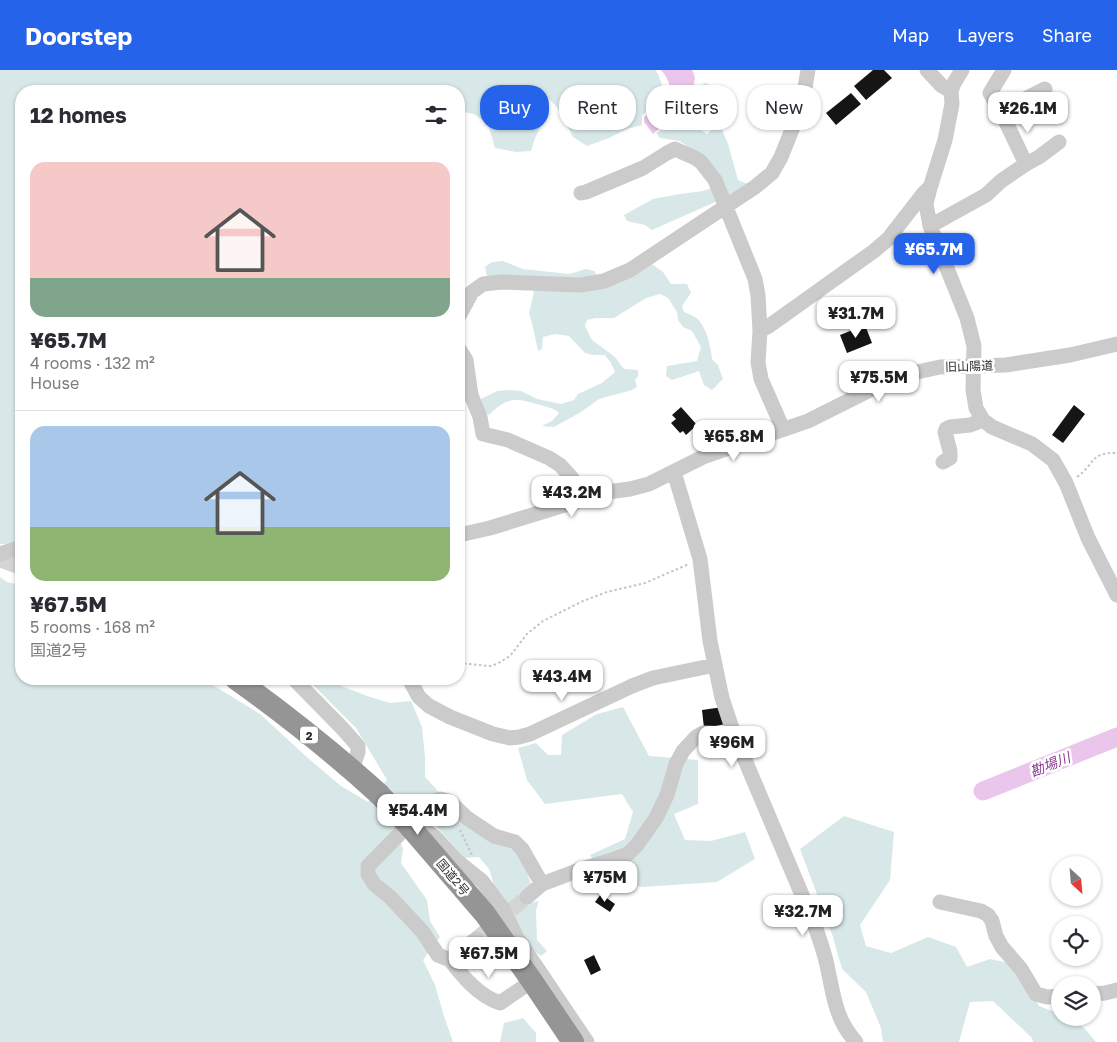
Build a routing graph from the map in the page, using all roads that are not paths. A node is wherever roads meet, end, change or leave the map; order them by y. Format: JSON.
{"nodes":[{"id":1,"x":808,"y":70,"type":"edge"},
{"id":2,"x":927,"y":70,"type":"edge"},
{"id":3,"x":962,"y":70,"type":"edge"},
{"id":4,"x":1004,"y":70,"type":"edge"},
{"id":5,"x":1045,"y":89,"type":"dead end"},
{"id":6,"x":951,"y":90,"type":"junction"},
{"id":7,"x":1003,"y":116,"type":"junction"},
{"id":8,"x":1059,"y":142,"type":"dead end"},
{"id":9,"x":1026,"y":164,"type":"junction"},
{"id":10,"x":930,"y":188,"type":"junction"},
{"id":11,"x":581,"y":193,"type":"dead end"},
{"id":12,"x":725,"y":207,"type":"junction"},
{"id":13,"x":930,"y":226,"type":"junction"},
{"id":14,"x":465,"y":305,"type":"edge"},
{"id":15,"x":760,"y":331,"type":"junction"},
{"id":16,"x":1117,"y":344,"type":"edge"},
{"id":17,"x":465,"y":358,"type":"edge"},
{"id":18,"x":974,"y":365,"type":"junction"},
{"id":19,"x":983,"y":420,"type":"junction"},
{"id":20,"x":783,"y":429,"type":"junction"},
{"id":21,"x":943,"y":462,"type":"dead end"},
{"id":22,"x":674,"y":472,"type":"junction"},
{"id":23,"x":584,"y":499,"type":"junction"},
{"id":24,"x":465,"y":534,"type":"edge"},
{"id":25,"x":15,"y":549,"type":"edge"},
{"id":26,"x":0,"y":554,"type":"edge"},
{"id":27,"x":1117,"y":595,"type":"edge"},
{"id":28,"x":715,"y":665,"type":"junction"},
{"id":29,"x":244,"y":685,"type":"edge"},
{"id":30,"x":300,"y":685,"type":"edge"},
{"id":31,"x":412,"y":685,"type":"edge"},
{"id":32,"x":734,"y":734,"type":"junction"},
{"id":33,"x":354,"y":764,"type":"junction"},
{"id":34,"x":414,"y":824,"type":"junction"},
{"id":35,"x":542,"y":884,"type":"junction"},
{"id":36,"x":527,"y":897,"type":"tunnel mouth"},
{"id":37,"x":940,"y":902,"type":"dead end"},
{"id":38,"x":476,"y":939,"type":"tunnel mouth"},
{"id":39,"x":450,"y":960,"type":"junction"},
{"id":40,"x":532,"y":981,"type":"junction"},
{"id":41,"x":1117,"y":990,"type":"edge"},
{"id":42,"x":1101,"y":993,"type":"edge"},
{"id":43,"x":1051,"y":997,"type":"edge"},
{"id":44,"x":573,"y":1042,"type":"edge"},
{"id":45,"x":587,"y":1042,"type":"edge"},
{"id":46,"x":856,"y":1042,"type":"edge"}],
"edges":[{"from":1,"to":12,"type":"street"},
{"from":2,"to":6,"type":"street"},
{"from":3,"to":6,"type":"street"},
{"from":4,"to":7,"type":"street"},
{"from":5,"to":7,"type":"street"},
{"from":6,"to":10,"type":"street"},
{"from":7,"to":9,"type":"street"},
{"from":8,"to":9,"type":"street"},
{"from":9,"to":13,"type":"street"},
{"from":10,"to":13,"type":"street"},
{"from":10,"to":15,"type":"street"},
{"from":11,"to":12,"type":"street"},
{"from":12,"to":14,"type":"street"},
{"from":12,"to":15,"type":"street"},
{"from":13,"to":18,"type":"street"},
{"from":15,"to":20,"type":"street"},
{"from":16,"to":18,"type":"street","name":"旧山陽道"},
{"from":17,"to":23,"type":"street"},
{"from":18,"to":19,"type":"street"},
{"from":18,"to":20,"type":"street","name":"旧山陽道"},
{"from":19,"to":21,"type":"street"},
{"from":19,"to":27,"type":"street"},
{"from":20,"to":22,"type":"street","name":"旧山陽道"},
{"from":22,"to":23,"type":"street","name":"旧山陽道"},
{"from":22,"to":28,"type":"street"},
{"from":23,"to":24,"type":"street","name":"旧山陽道"},
{"from":25,"to":26,"type":"street"},
{"from":28,"to":31,"type":"street"},
{"from":28,"to":32,"type":"street"},
{"from":29,"to":33,"type":"highway","name":"国道2号","number":"2"},
{"from":30,"to":33,"type":"street"},
{"from":32,"to":35,"type":"street"},
{"from":32,"to":46,"type":"street"},
{"from":33,"to":34,"type":"highway","name":"国道2号","number":"2","bridge":true},
{"from":34,"to":40,"type":"highway","name":"国道2号","number":"2"},
{"from":34,"to":45,"type":"street"},
{"from":35,"to":36,"type":"street"},
{"from":35,"to":39,"type":"street"},
{"from":37,"to":43,"type":"street"},
{"from":38,"to":39,"type":"street"},
{"from":39,"to":40,"type":"street"},
{"from":40,"to":44,"type":"highway","name":"国道2号","number":"2"},
{"from":41,"to":42,"type":"street"}]}
